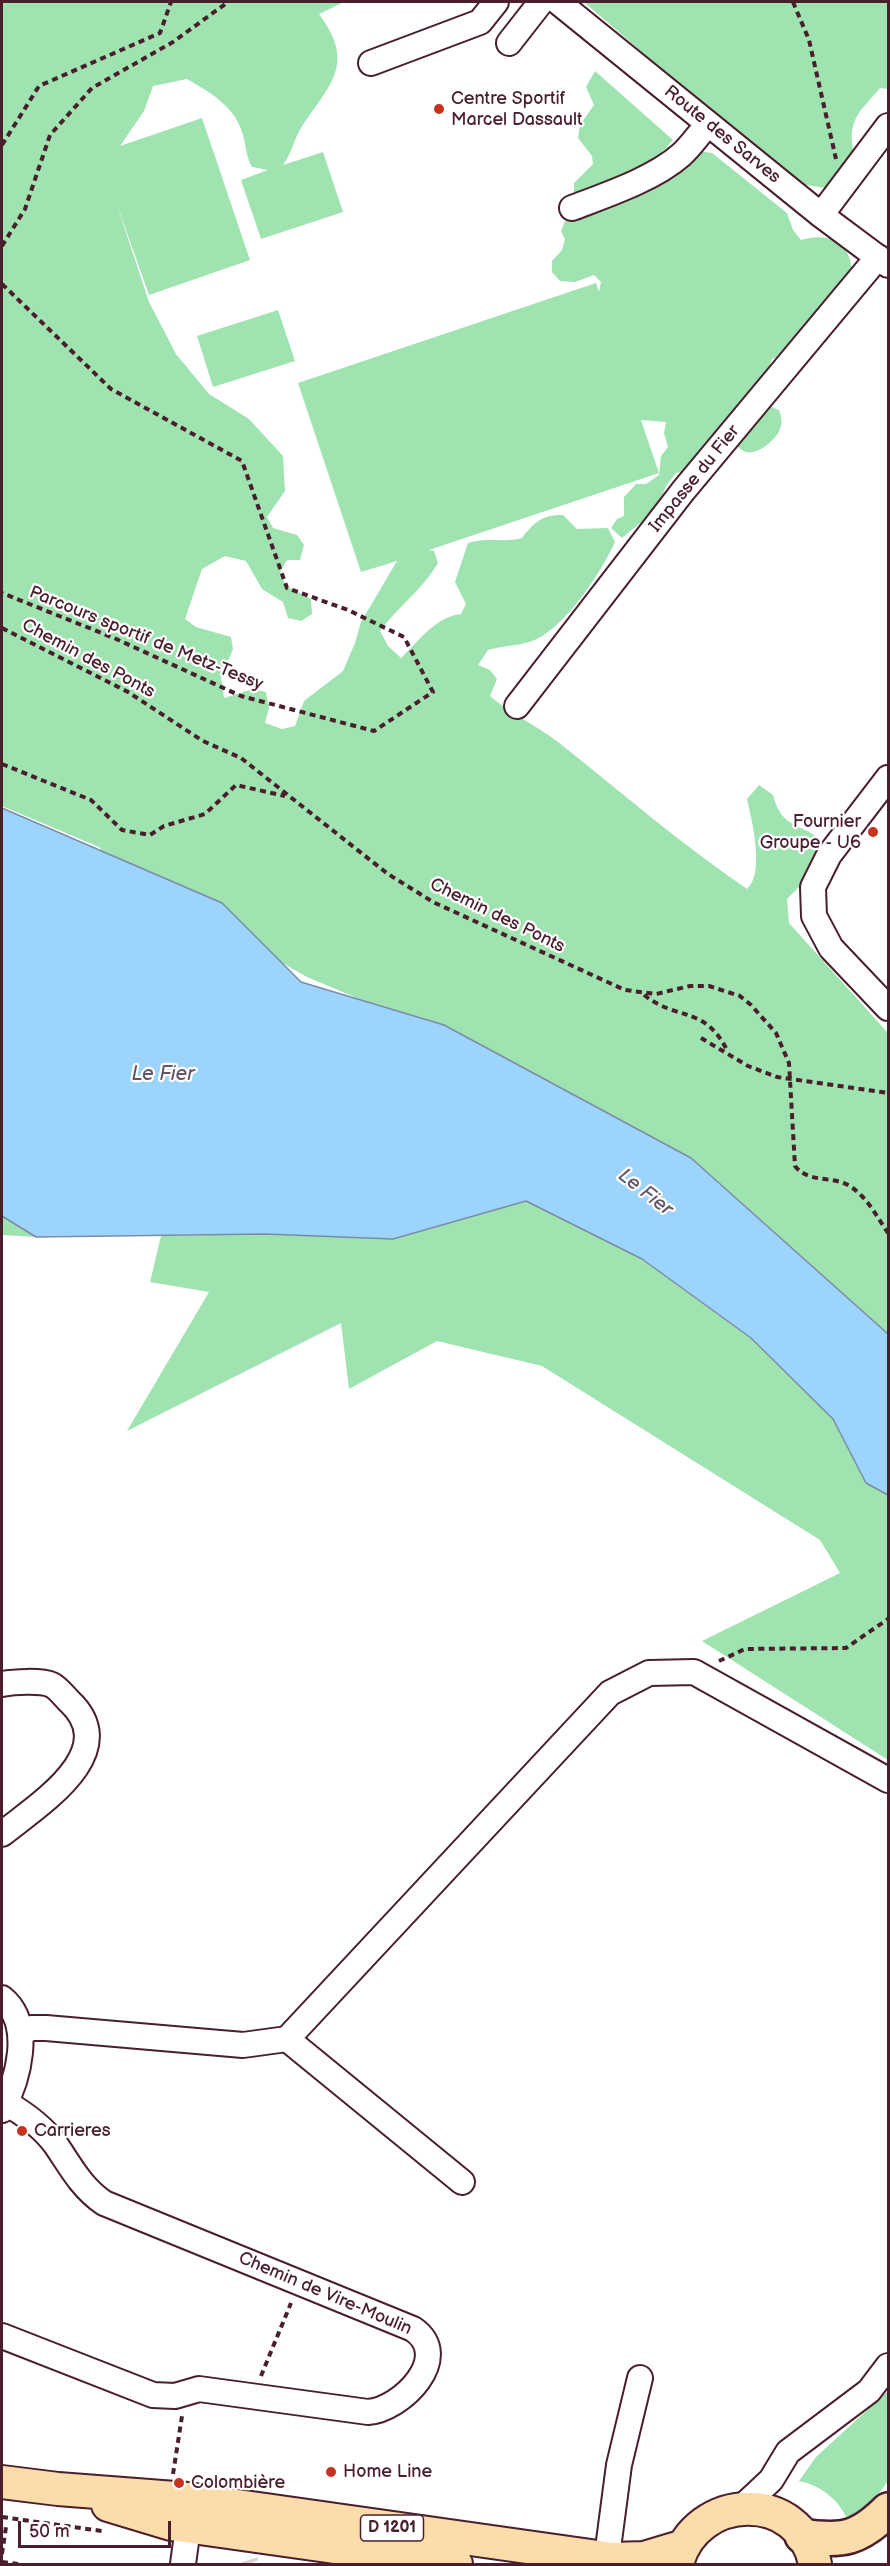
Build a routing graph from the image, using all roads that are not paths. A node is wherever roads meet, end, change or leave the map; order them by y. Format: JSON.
{"nodes":[{"id":1,"x":496,"y":2,"type":"edge"},
{"id":2,"x":541,"y":2,"type":"edge"},
{"id":3,"x":558,"y":2,"type":"edge"},
{"id":4,"x":509,"y":43,"type":"dead end"},
{"id":5,"x":371,"y":63,"type":"dead end"},
{"id":6,"x":708,"y":124,"type":"junction"},
{"id":7,"x":888,"y":126,"type":"edge"},
{"id":8,"x":572,"y":208,"type":"dead end"},
{"id":9,"x":821,"y":214,"type":"junction"},
{"id":10,"x":883,"y":261,"type":"edge"},
{"id":11,"x":517,"y":706,"type":"dead end"},
{"id":12,"x":888,"y":778,"type":"edge"},
{"id":13,"x":888,"y":1008,"type":"edge"},
{"id":14,"x":2,"y":1684,"type":"edge"},
{"id":15,"x":888,"y":1780,"type":"edge"},
{"id":16,"x":2,"y":1834,"type":"edge"},
{"id":17,"x":2,"y":1998,"type":"edge"},
{"id":18,"x":22,"y":2033,"type":"junction"},
{"id":19,"x":287,"y":2039,"type":"junction"},
{"id":20,"x":6,"y":2094,"type":"edge"},
{"id":21,"x":462,"y":2182,"type":"dead end"},
{"id":22,"x":2,"y":2336,"type":"edge"},
{"id":23,"x":888,"y":2366,"type":"edge"},
{"id":24,"x":640,"y":2378,"type":"dead end"},
{"id":25,"x":771,"y":2480,"type":"junction"},
{"id":26,"x":2,"y":2482,"type":"edge"},
{"id":27,"x":58,"y":2489,"type":"junction"},
{"id":28,"x":740,"y":2509,"type":"junction"},
{"id":29,"x":888,"y":2510,"type":"edge"},
{"id":30,"x":800,"y":2540,"type":"edge"},
{"id":31,"x":609,"y":2541,"type":"dead end"},
{"id":32,"x":680,"y":2555,"type":"edge"},
{"id":33,"x":456,"y":2565,"type":"edge"}],
"edges":[{"from":1,"to":5,"type":"street"},
{"from":2,"to":4,"type":"street"},
{"from":3,"to":6,"type":"street","name":"Route des Sarves"},
{"from":6,"to":8,"type":"street"},
{"from":6,"to":9,"type":"street","name":"Route des Sarves"},
{"from":7,"to":9,"type":"street"},
{"from":9,"to":10,"type":"street","name":"Route des Sarves"},
{"from":10,"to":11,"type":"street","name":"Impasse du Fier"},
{"from":12,"to":13,"type":"street"},
{"from":14,"to":16,"type":"street"},
{"from":15,"to":19,"type":"street"},
{"from":17,"to":18,"type":"street"},
{"from":18,"to":19,"type":"street"},
{"from":18,"to":20,"type":"street"},
{"from":19,"to":21,"type":"street"},
{"from":20,"to":22,"type":"street","name":"Chemin de Vire-Moulin"},
{"from":23,"to":25,"type":"street"},
{"from":24,"to":31,"type":"street"},
{"from":25,"to":28,"type":"street"},
{"from":25,"to":30,"type":"street"},
{"from":26,"to":27,"type":"main road","number":"D 1201"},
{"from":27,"to":32,"type":"main road","number":"D 1201"},
{"from":27,"to":33,"type":"main road","number":"D 1201"},
{"from":28,"to":30,"type":"main road"},
{"from":28,"to":32,"type":"main road"},
{"from":29,"to":30,"type":"highway"}]}
